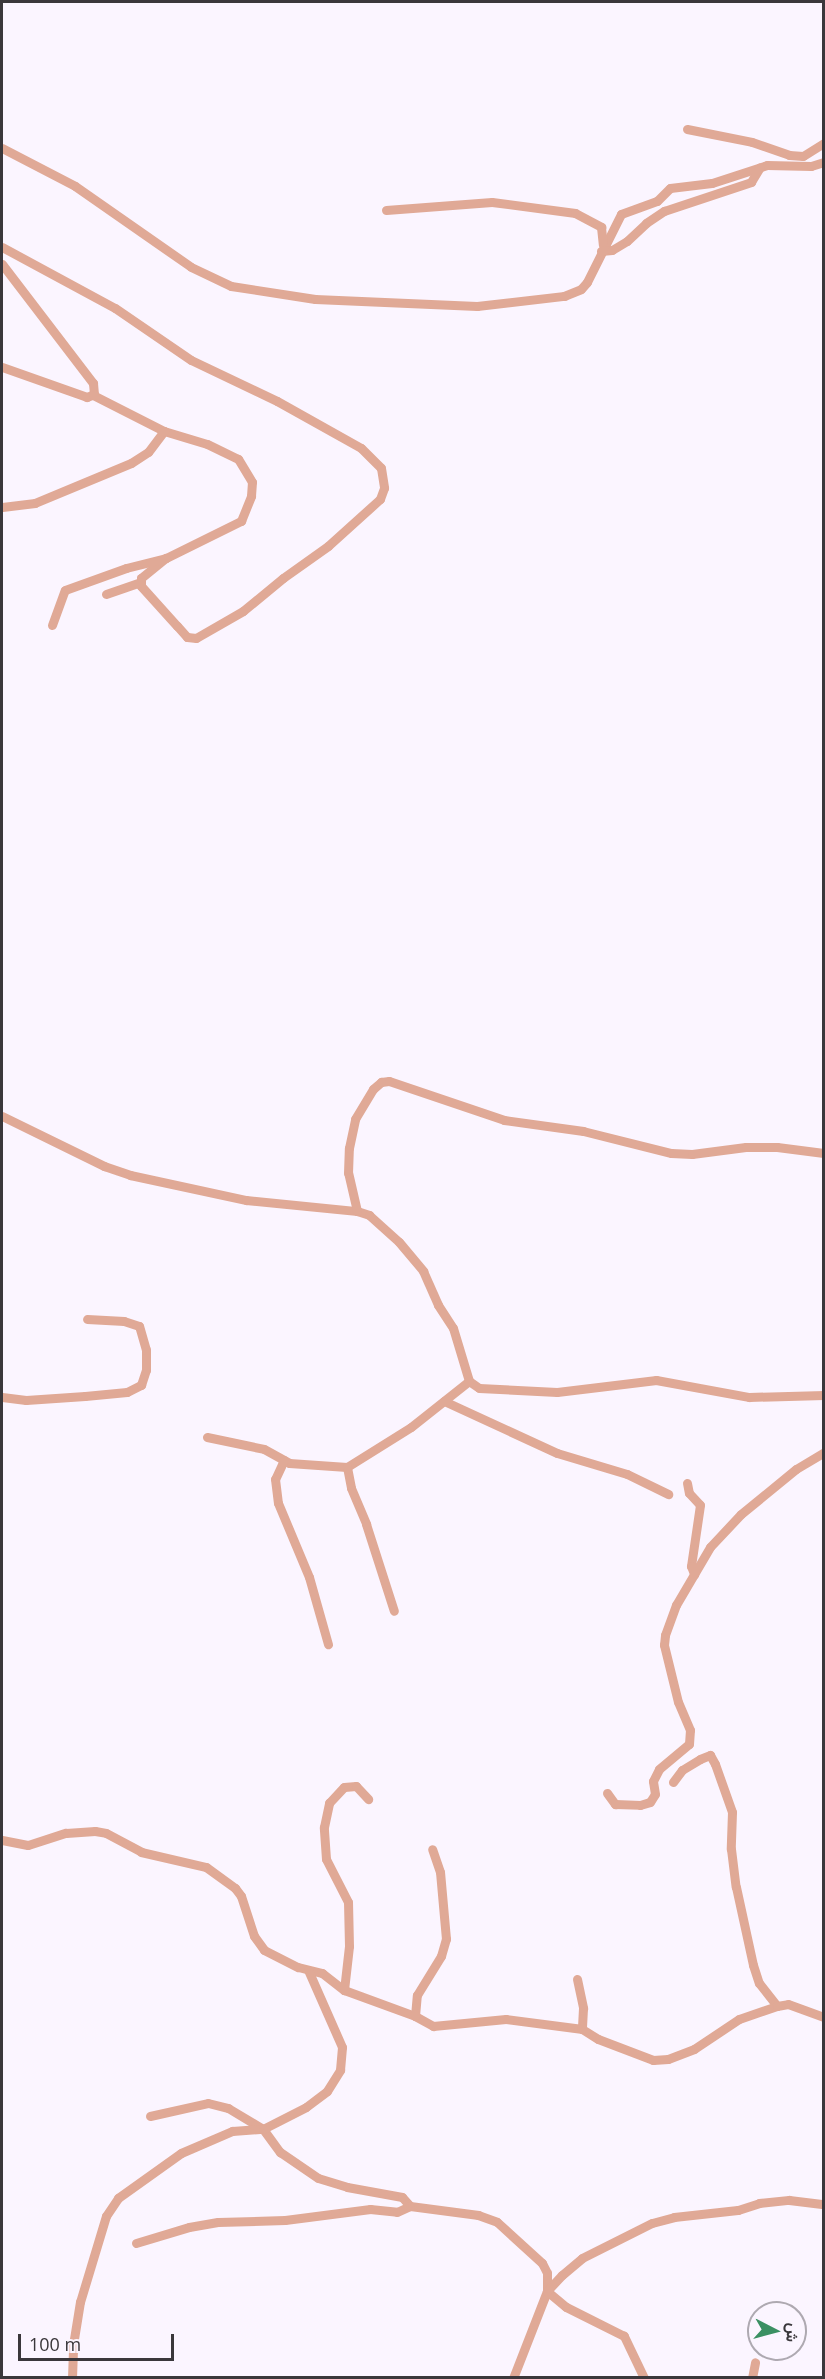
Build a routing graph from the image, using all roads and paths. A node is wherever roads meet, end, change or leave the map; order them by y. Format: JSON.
{"nodes":[{"id":1,"x":687,"y":129,"type":"dead end"},
{"id":2,"x":824,"y":143,"type":"edge"},
{"id":3,"x":2,"y":148,"type":"edge"},
{"id":4,"x":824,"y":162,"type":"edge"},
{"id":5,"x":760,"y":167,"type":"junction"},
{"id":6,"x":386,"y":210,"type":"dead end"},
{"id":7,"x":2,"y":247,"type":"edge"},
{"id":8,"x":602,"y":248,"type":"junction"},
{"id":9,"x":2,"y":264,"type":"edge"},
{"id":10,"x":2,"y":367,"type":"edge"},
{"id":11,"x":93,"y":395,"type":"junction"},
{"id":12,"x":164,"y":431,"type":"junction"},
{"id":13,"x":2,"y":507,"type":"edge"},
{"id":14,"x":166,"y":558,"type":"junction"},
{"id":15,"x":140,"y":582,"type":"junction"},
{"id":16,"x":106,"y":594,"type":"dead end"},
{"id":17,"x":52,"y":625,"type":"dead end"},
{"id":18,"x":2,"y":1116,"type":"edge"},
{"id":19,"x":824,"y":1153,"type":"edge"},
{"id":20,"x":357,"y":1211,"type":"junction"},
{"id":21,"x":87,"y":1319,"type":"dead end"},
{"id":22,"x":469,"y":1381,"type":"junction"},
{"id":23,"x":824,"y":1395,"type":"edge"},
{"id":24,"x":2,"y":1397,"type":"edge"},
{"id":25,"x":444,"y":1401,"type":"junction"},
{"id":26,"x":207,"y":1437,"type":"dead end"},
{"id":27,"x":824,"y":1452,"type":"edge"},
{"id":28,"x":284,"y":1460,"type":"junction"},
{"id":29,"x":347,"y":1467,"type":"junction"},
{"id":30,"x":687,"y":1484,"type":"dead end"},
{"id":31,"x":668,"y":1494,"type":"dead end"},
{"id":32,"x":694,"y":1574,"type":"junction"},
{"id":33,"x":394,"y":1611,"type":"dead end"},
{"id":34,"x":328,"y":1644,"type":"dead end"},
{"id":35,"x":673,"y":1782,"type":"dead end"},
{"id":36,"x":607,"y":1793,"type":"dead end"},
{"id":37,"x":368,"y":1799,"type":"dead end"},
{"id":38,"x":2,"y":1840,"type":"edge"},
{"id":39,"x":432,"y":1849,"type":"dead end"},
{"id":40,"x":308,"y":1970,"type":"junction"},
{"id":41,"x":577,"y":1979,"type":"dead end"},
{"id":42,"x":344,"y":1990,"type":"junction"},
{"id":43,"x":777,"y":2006,"type":"junction"},
{"id":44,"x":415,"y":2016,"type":"junction"},
{"id":45,"x":824,"y":2016,"type":"edge"},
{"id":46,"x":582,"y":2029,"type":"junction"},
{"id":47,"x":150,"y":2116,"type":"dead end"},
{"id":48,"x":263,"y":2128,"type":"junction"},
{"id":49,"x":824,"y":2204,"type":"edge"},
{"id":50,"x":410,"y":2206,"type":"junction"},
{"id":51,"x":136,"y":2243,"type":"dead end"},
{"id":52,"x":547,"y":2291,"type":"junction"},
{"id":53,"x":755,"y":2362,"type":"dead end"},
{"id":54,"x":72,"y":2378,"type":"edge"},
{"id":55,"x":513,"y":2378,"type":"edge"},
{"id":56,"x":644,"y":2378,"type":"edge"},
{"id":57,"x":752,"y":2378,"type":"edge"}],
"edges":[{"from":1,"to":2,"type":"street"},
{"from":3,"to":8,"type":"street"},
{"from":4,"to":5,"type":"street"},
{"from":5,"to":8,"type":"street"},
{"from":5,"to":8,"type":"street"},
{"from":6,"to":8,"type":"street"},
{"from":7,"to":15,"type":"street"},
{"from":9,"to":11,"type":"street"},
{"from":10,"to":11,"type":"street"},
{"from":11,"to":12,"type":"street"},
{"from":12,"to":13,"type":"street"},
{"from":12,"to":14,"type":"street"},
{"from":14,"to":15,"type":"street"},
{"from":14,"to":17,"type":"street"},
{"from":15,"to":16,"type":"street"},
{"from":18,"to":20,"type":"street"},
{"from":19,"to":20,"type":"street"},
{"from":20,"to":22,"type":"street"},
{"from":21,"to":24,"type":"street"},
{"from":22,"to":23,"type":"street"},
{"from":22,"to":25,"type":"street"},
{"from":25,"to":29,"type":"street"},
{"from":25,"to":31,"type":"street"},
{"from":26,"to":28,"type":"street"},
{"from":27,"to":32,"type":"street"},
{"from":28,"to":29,"type":"street"},
{"from":28,"to":34,"type":"street"},
{"from":29,"to":33,"type":"street"},
{"from":30,"to":32,"type":"street"},
{"from":32,"to":36,"type":"street"},
{"from":35,"to":43,"type":"street"},
{"from":37,"to":42,"type":"street"},
{"from":38,"to":40,"type":"street"},
{"from":39,"to":44,"type":"street"},
{"from":40,"to":42,"type":"street"},
{"from":40,"to":48,"type":"street"},
{"from":41,"to":46,"type":"street"},
{"from":42,"to":44,"type":"street"},
{"from":43,"to":45,"type":"street"},
{"from":43,"to":46,"type":"street"},
{"from":44,"to":46,"type":"street"},
{"from":47,"to":48,"type":"street"},
{"from":48,"to":50,"type":"street"},
{"from":48,"to":54,"type":"street"},
{"from":49,"to":52,"type":"street"},
{"from":50,"to":51,"type":"street"},
{"from":50,"to":52,"type":"street"},
{"from":52,"to":55,"type":"street"},
{"from":52,"to":56,"type":"street"},
{"from":53,"to":57,"type":"street"}]}
